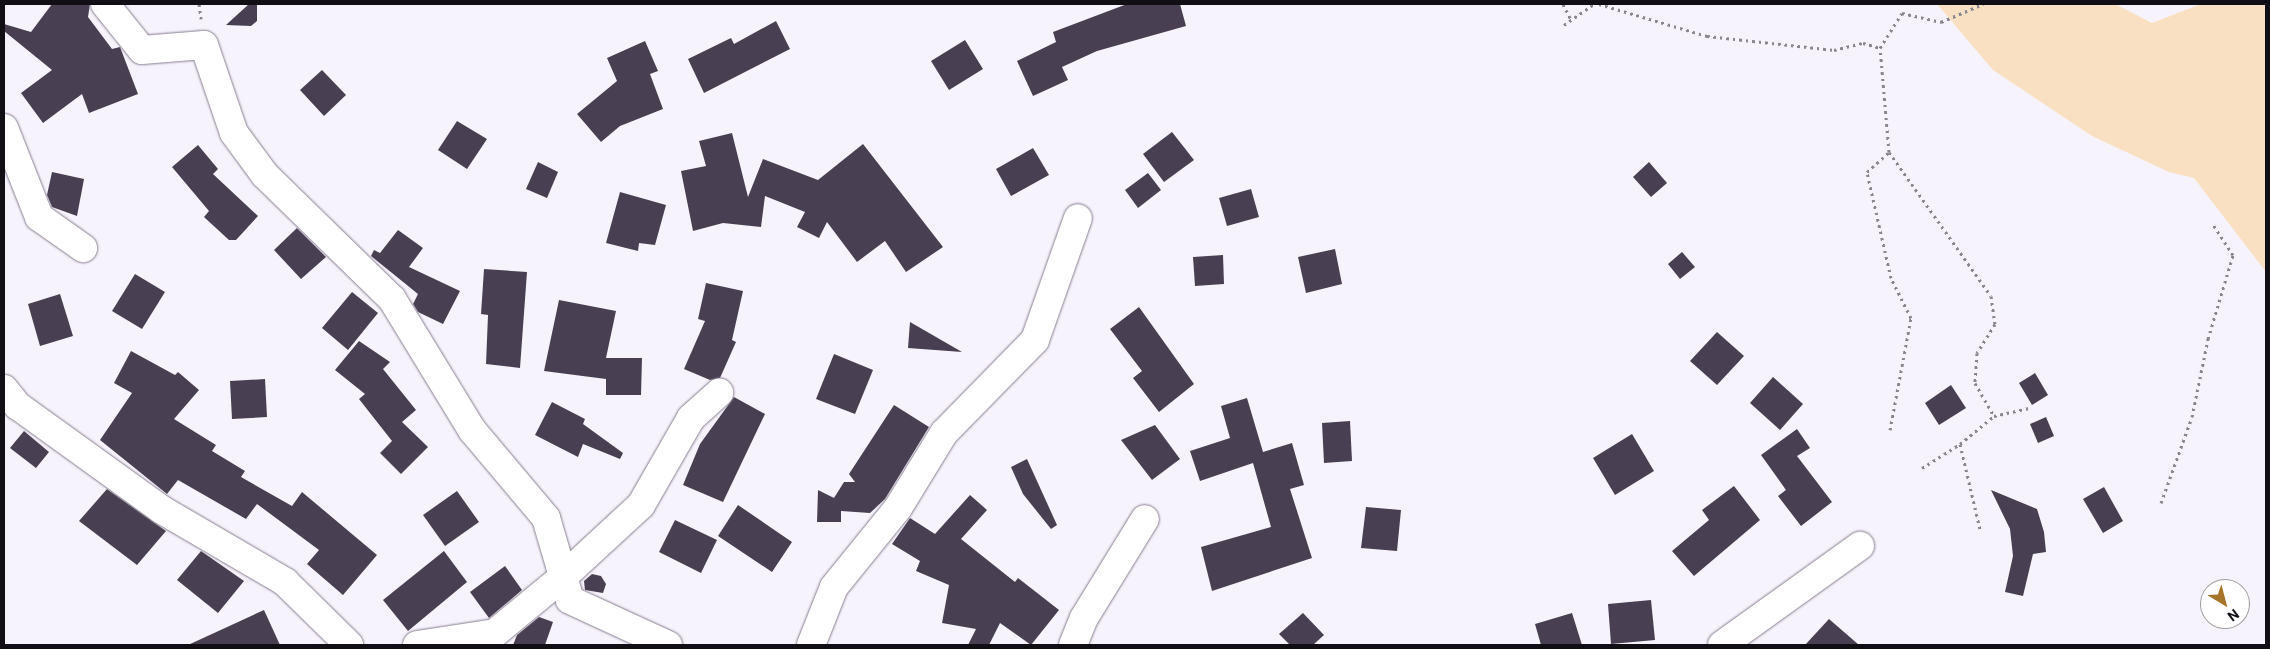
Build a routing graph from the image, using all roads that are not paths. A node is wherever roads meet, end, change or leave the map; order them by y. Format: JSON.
{"nodes":[{"id":1,"x":105,"y":4,"type":"edge"},
{"id":2,"x":4,"y":128,"type":"edge"},
{"id":3,"x":1078,"y":218,"type":"dead end"},
{"id":4,"x":82,"y":248,"type":"dead end"},
{"id":5,"x":4,"y":389,"type":"edge"},
{"id":6,"x":719,"y":393,"type":"dead end"},
{"id":7,"x":1145,"y":519,"type":"dead end"},
{"id":8,"x":1860,"y":546,"type":"dead end"},
{"id":9,"x":563,"y":578,"type":"junction"},
{"id":10,"x":349,"y":645,"type":"edge"},
{"id":11,"x":417,"y":645,"type":"edge"},
{"id":12,"x":668,"y":645,"type":"edge"},
{"id":13,"x":811,"y":645,"type":"edge"},
{"id":14,"x":1073,"y":645,"type":"edge"},
{"id":15,"x":1722,"y":645,"type":"edge"}],
"edges":[{"from":1,"to":9,"type":"street"},
{"from":2,"to":4,"type":"street"},
{"from":3,"to":13,"type":"street"},
{"from":5,"to":10,"type":"street"},
{"from":6,"to":9,"type":"street"},
{"from":7,"to":14,"type":"street"},
{"from":8,"to":15,"type":"street"},
{"from":9,"to":11,"type":"street"},
{"from":9,"to":12,"type":"street"}]}
